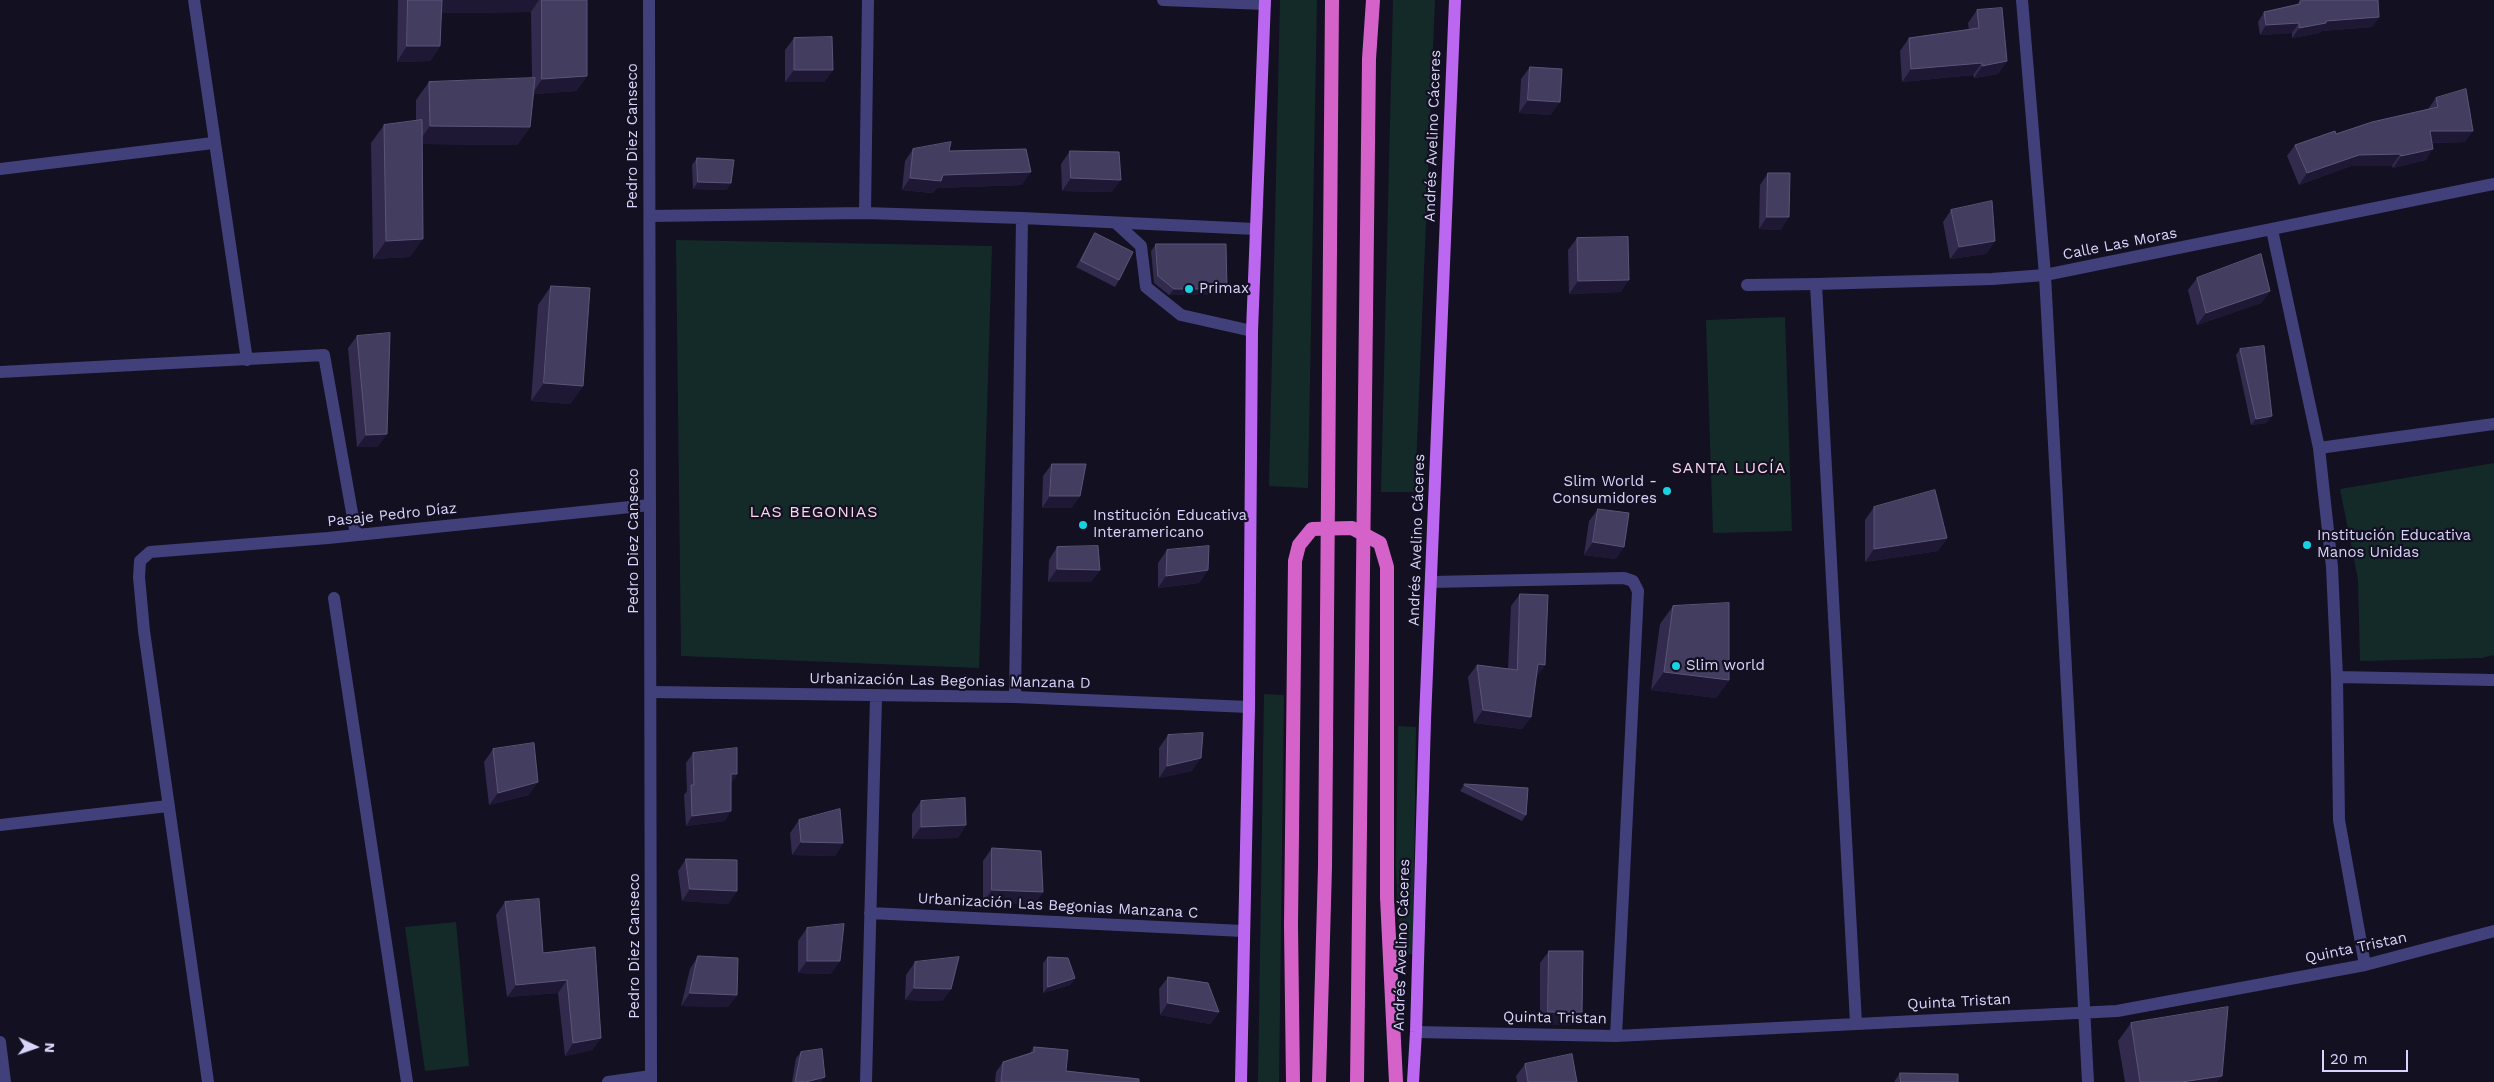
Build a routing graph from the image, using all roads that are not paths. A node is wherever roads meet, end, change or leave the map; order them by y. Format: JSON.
{"nodes":[{"id":1,"x":194,"y":0,"type":"edge"},
{"id":2,"x":649,"y":0,"type":"edge"},
{"id":3,"x":868,"y":0,"type":"edge"},
{"id":4,"x":1163,"y":0,"type":"edge"},
{"id":5,"x":1332,"y":0,"type":"edge"},
{"id":6,"x":1373,"y":0,"type":"edge"},
{"id":7,"x":1454,"y":0,"type":"edge"},
{"id":8,"x":2022,"y":0,"type":"edge"},
{"id":9,"x":1265,"y":2,"type":"edge"},
{"id":10,"x":213,"y":143,"type":"junction"},
{"id":11,"x":0,"y":169,"type":"edge"},
{"id":12,"x":2494,"y":184,"type":"edge"},
{"id":13,"x":866,"y":214,"type":"junction"},
{"id":14,"x":650,"y":216,"type":"junction"},
{"id":15,"x":1022,"y":218,"type":"junction"},
{"id":16,"x":1116,"y":223,"type":"junction"},
{"id":17,"x":1255,"y":229,"type":"junction"},
{"id":18,"x":2272,"y":230,"type":"junction"},
{"id":19,"x":2045,"y":275,"type":"junction"},
{"id":20,"x":1816,"y":284,"type":"junction"},
{"id":21,"x":1747,"y":285,"type":"dead end"},
{"id":22,"x":1252,"y":331,"type":"junction"},
{"id":23,"x":247,"y":360,"type":"junction"},
{"id":24,"x":0,"y":372,"type":"edge"},
{"id":25,"x":2494,"y":424,"type":"edge"},
{"id":26,"x":2319,"y":448,"type":"junction"},
{"id":27,"x":650,"y":505,"type":"junction"},
{"id":28,"x":356,"y":535,"type":"junction"},
{"id":29,"x":1431,"y":582,"type":"junction"},
{"id":30,"x":334,"y":598,"type":"dead end"},
{"id":31,"x":2337,"y":677,"type":"junction"},
{"id":32,"x":2494,"y":680,"type":"edge"},
{"id":33,"x":650,"y":692,"type":"junction"},
{"id":34,"x":876,"y":697,"type":"junction"},
{"id":35,"x":1015,"y":697,"type":"junction"},
{"id":36,"x":1249,"y":707,"type":"junction"},
{"id":37,"x":168,"y":806,"type":"junction"},
{"id":38,"x":0,"y":825,"type":"edge"},
{"id":39,"x":870,"y":913,"type":"junction"},
{"id":40,"x":2494,"y":931,"type":"edge"},
{"id":41,"x":1243,"y":932,"type":"junction"},
{"id":42,"x":2365,"y":965,"type":"junction"},
{"id":43,"x":2084,"y":1013,"type":"junction"},
{"id":44,"x":1856,"y":1023,"type":"junction"},
{"id":45,"x":1416,"y":1032,"type":"junction"},
{"id":46,"x":1616,"y":1036,"type":"junction"},
{"id":47,"x":0,"y":1042,"type":"edge"},
{"id":48,"x":651,"y":1079,"type":"edge"},
{"id":49,"x":5,"y":1082,"type":"edge"},
{"id":50,"x":208,"y":1082,"type":"edge"},
{"id":51,"x":407,"y":1082,"type":"edge"},
{"id":52,"x":608,"y":1082,"type":"edge"},
{"id":53,"x":866,"y":1082,"type":"edge"},
{"id":54,"x":1240,"y":1082,"type":"edge"},
{"id":55,"x":1292,"y":1082,"type":"edge"},
{"id":56,"x":1319,"y":1082,"type":"edge"},
{"id":57,"x":1357,"y":1082,"type":"edge"},
{"id":58,"x":1396,"y":1082,"type":"edge"},
{"id":59,"x":1413,"y":1082,"type":"edge"},
{"id":60,"x":2088,"y":1082,"type":"edge"}],
"edges":[{"from":1,"to":10,"type":"street"},
{"from":2,"to":14,"type":"street","name":"Pedro Diez Canseco"},
{"from":3,"to":13,"type":"street"},
{"from":4,"to":9,"type":"street"},
{"from":5,"to":56,"type":"highway"},
{"from":6,"to":57,"type":"highway"},
{"from":7,"to":29,"type":"main road","name":"Andrés Avelino Cáceres"},
{"from":8,"to":19,"type":"street"},
{"from":9,"to":17,"type":"main road"},
{"from":10,"to":11,"type":"street"},
{"from":10,"to":23,"type":"street"},
{"from":12,"to":18,"type":"street","name":"Calle Las Moras"},
{"from":13,"to":14,"type":"street"},
{"from":13,"to":15,"type":"street"},
{"from":14,"to":27,"type":"street","name":"Pedro Diez Canseco"},
{"from":15,"to":16,"type":"street"},
{"from":15,"to":35,"type":"street"},
{"from":16,"to":17,"type":"street"},
{"from":16,"to":22,"type":"street"},
{"from":17,"to":22,"type":"main road"},
{"from":18,"to":19,"type":"street","name":"Calle Las Moras"},
{"from":18,"to":26,"type":"street"},
{"from":19,"to":20,"type":"street","name":"Calle Las Moras"},
{"from":19,"to":43,"type":"street"},
{"from":20,"to":21,"type":"street","name":"Calle Las Moras"},
{"from":20,"to":44,"type":"street"},
{"from":22,"to":36,"type":"main road"},
{"from":23,"to":24,"type":"street"},
{"from":23,"to":28,"type":"street"},
{"from":25,"to":26,"type":"street"},
{"from":26,"to":31,"type":"street"},
{"from":27,"to":28,"type":"street","name":"Pasaje Pedro Díaz"},
{"from":27,"to":33,"type":"street","name":"Pedro Diez Canseco"},
{"from":28,"to":37,"type":"street","name":"Pasaje Pedro Díaz"},
{"from":29,"to":45,"type":"main road","name":"Andrés Avelino Cáceres"},
{"from":29,"to":46,"type":"street"},
{"from":30,"to":51,"type":"street"},
{"from":31,"to":32,"type":"street"},
{"from":31,"to":42,"type":"street"},
{"from":33,"to":34,"type":"street","name":"Urbanización Las Begonias Manzana D"},
{"from":33,"to":48,"type":"street","name":"Pedro Diez Canseco"},
{"from":34,"to":35,"type":"street","name":"Urbanización Las Begonias Manzana D"},
{"from":34,"to":39,"type":"street"},
{"from":35,"to":36,"type":"street","name":"Urbanización Las Begonias Manzana D"},
{"from":36,"to":41,"type":"main road"},
{"from":37,"to":38,"type":"street"},
{"from":37,"to":50,"type":"street"},
{"from":39,"to":41,"type":"street","name":"Urbanización Las Begonias Manzana C"},
{"from":39,"to":53,"type":"street"},
{"from":40,"to":42,"type":"street","name":"Quinta Tristan"},
{"from":41,"to":54,"type":"main road"},
{"from":42,"to":43,"type":"street","name":"Quinta Tristan"},
{"from":43,"to":44,"type":"street","name":"Quinta Tristan"},
{"from":43,"to":60,"type":"street"},
{"from":44,"to":46,"type":"street","name":"Quinta Tristan"},
{"from":45,"to":46,"type":"street","name":"Quinta Tristan"},
{"from":45,"to":59,"type":"main road","name":"Andrés Avelino Cáceres"},
{"from":47,"to":49,"type":"street"},
{"from":48,"to":52,"type":"street"},
{"from":55,"to":58,"type":"highway","bridge":true}]}
